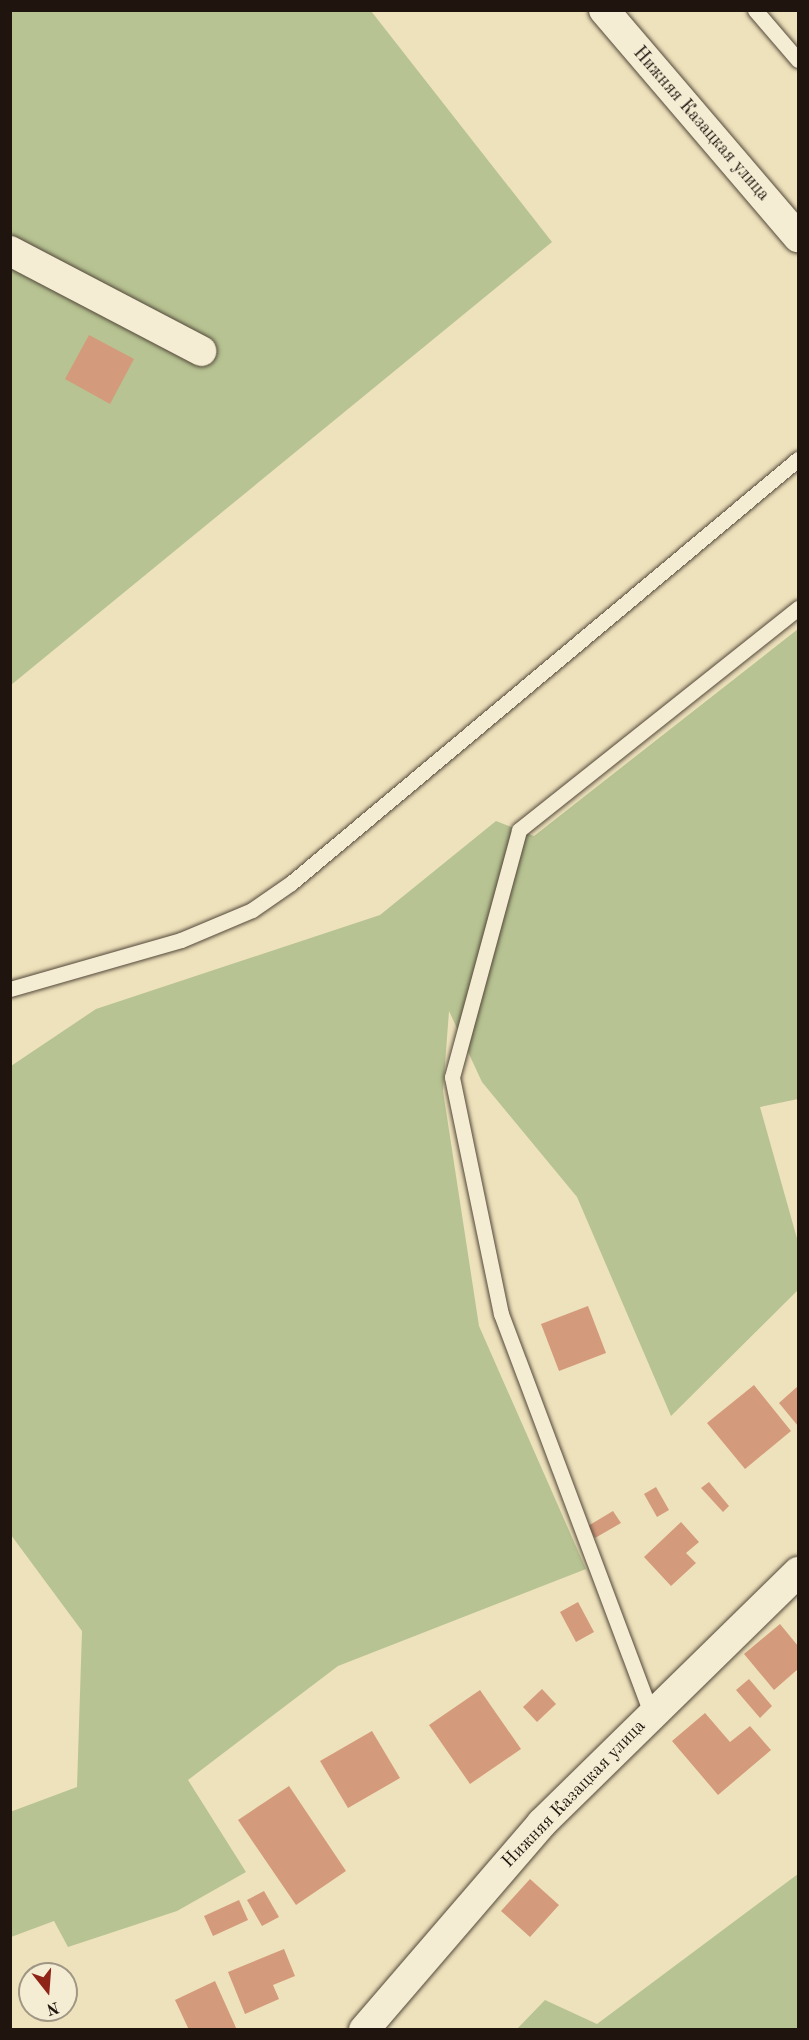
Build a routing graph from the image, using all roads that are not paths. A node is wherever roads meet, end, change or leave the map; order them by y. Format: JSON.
{"nodes":[{"id":1,"x":604,"y":10,"type":"edge"},
{"id":2,"x":755,"y":10,"type":"edge"},
{"id":3,"x":798,"y":60,"type":"edge"},
{"id":4,"x":798,"y":237,"type":"edge"},
{"id":5,"x":10,"y":251,"type":"edge"},
{"id":6,"x":201,"y":351,"type":"dead end"},
{"id":7,"x":798,"y":459,"type":"edge"},
{"id":8,"x":798,"y":608,"type":"edge"},
{"id":9,"x":10,"y":989,"type":"edge"},
{"id":10,"x":798,"y":1572,"type":"edge"},
{"id":11,"x":651,"y":1713,"type":"junction"},
{"id":12,"x":364,"y":2030,"type":"edge"}],
"edges":[{"from":1,"to":4,"type":"street","name":"Нижняя Казацкая улица"},
{"from":2,"to":3,"type":"lane"},
{"from":5,"to":6,"type":"street"},
{"from":7,"to":9,"type":"lane"},
{"from":8,"to":11,"type":"lane"},
{"from":10,"to":11,"type":"street","name":"Нижняя Казацкая улица"},
{"from":11,"to":12,"type":"street","name":"Нижняя Казацкая улица"}]}
